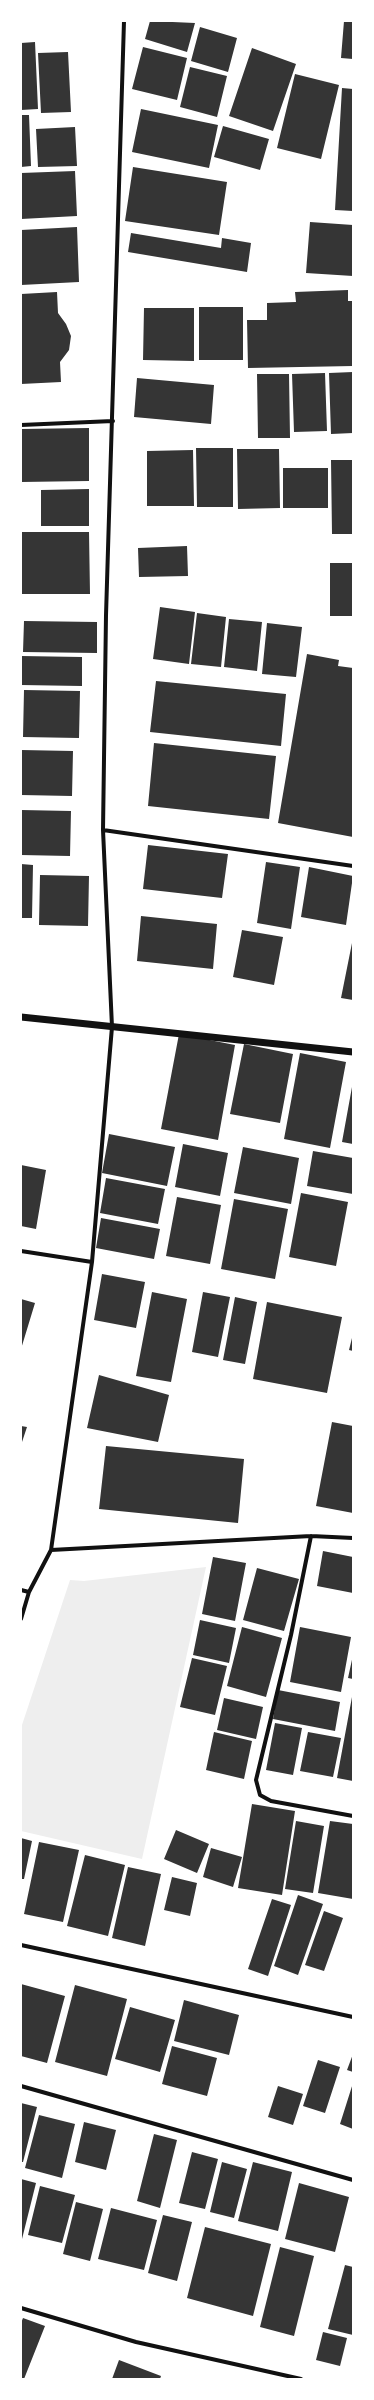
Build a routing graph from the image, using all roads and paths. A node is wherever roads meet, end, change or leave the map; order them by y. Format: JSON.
{"nodes":[{"id":1,"x":124,"y":21,"type":"edge"},
{"id":2,"x":113,"y":421,"type":"junction"},
{"id":3,"x":21,"y":426,"type":"edge"},
{"id":4,"x":103,"y":830,"type":"junction"},
{"id":5,"x":353,"y":866,"type":"edge"},
{"id":6,"x":21,"y":1017,"type":"edge"},
{"id":7,"x":112,"y":1027,"type":"junction"},
{"id":8,"x":353,"y":1052,"type":"edge"},
{"id":9,"x":21,"y":1250,"type":"edge"},
{"id":10,"x":92,"y":1262,"type":"junction"},
{"id":11,"x":311,"y":1536,"type":"junction"},
{"id":12,"x":353,"y":1538,"type":"edge"},
{"id":13,"x":51,"y":1550,"type":"junction"},
{"id":14,"x":21,"y":1590,"type":"edge"},
{"id":15,"x":29,"y":1592,"type":"junction"},
{"id":16,"x":21,"y":1619,"type":"edge"},
{"id":17,"x":353,"y":1816,"type":"edge"},
{"id":18,"x":21,"y":1945,"type":"edge"},
{"id":19,"x":353,"y":2017,"type":"edge"},
{"id":20,"x":21,"y":2086,"type":"edge"},
{"id":21,"x":353,"y":2180,"type":"edge"},
{"id":22,"x":21,"y":2308,"type":"edge"},
{"id":23,"x":301,"y":2379,"type":"edge"}],
"edges":[{"from":1,"to":2,"type":"street"},
{"from":2,"to":3,"type":"street"},
{"from":2,"to":4,"type":"street"},
{"from":4,"to":5,"type":"street"},
{"from":4,"to":7,"type":"street"},
{"from":6,"to":7,"type":"street"},
{"from":7,"to":8,"type":"street"},
{"from":7,"to":10,"type":"street"},
{"from":9,"to":10,"type":"street"},
{"from":10,"to":13,"type":"street"},
{"from":11,"to":12,"type":"street"},
{"from":11,"to":13,"type":"street"},
{"from":11,"to":17,"type":"street"},
{"from":13,"to":15,"type":"street"},
{"from":14,"to":15,"type":"street"},
{"from":15,"to":16,"type":"street"},
{"from":18,"to":19,"type":"street"},
{"from":20,"to":21,"type":"street"},
{"from":22,"to":23,"type":"street"}]}
